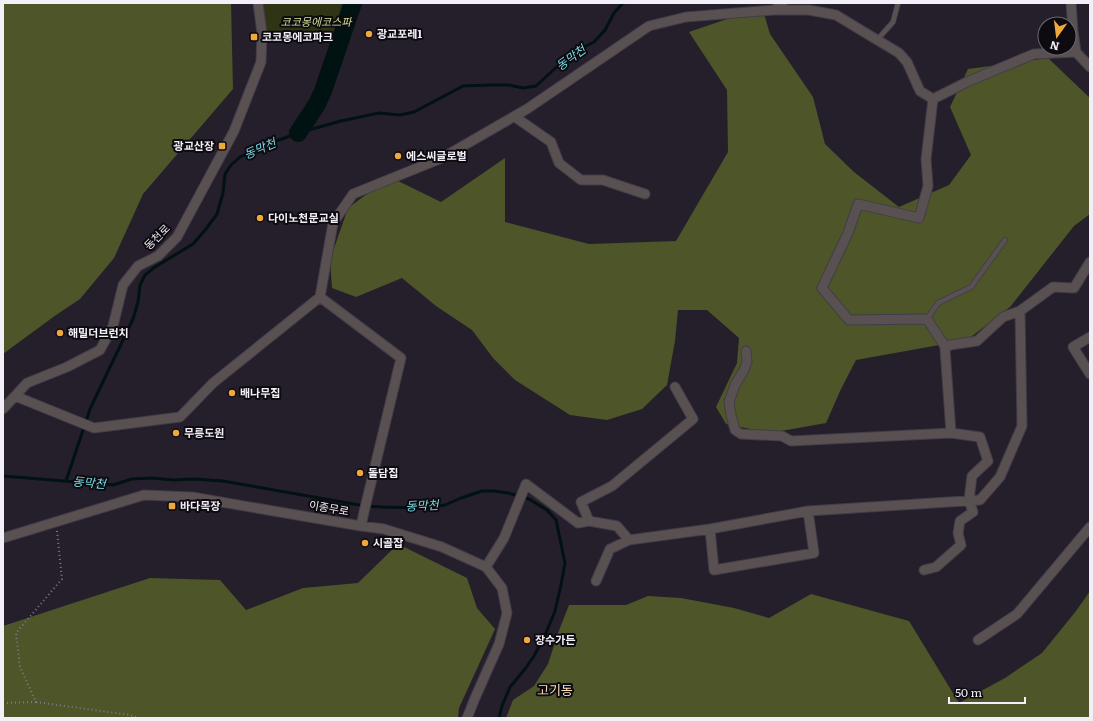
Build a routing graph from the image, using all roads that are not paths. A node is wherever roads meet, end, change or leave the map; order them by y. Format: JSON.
{"nodes":[{"id":1,"x":258,"y":3,"type":"edge"},
{"id":2,"x":783,"y":3,"type":"edge"},
{"id":3,"x":898,"y":3,"type":"edge"},
{"id":4,"x":1071,"y":3,"type":"edge"},
{"id":5,"x":774,"y":10,"type":"junction"},
{"id":6,"x":1072,"y":16,"type":"edge"},
{"id":7,"x":876,"y":40,"type":"junction"},
{"id":8,"x":1077,"y":53,"type":"edge"},
{"id":9,"x":1037,"y":54,"type":"edge"},
{"id":10,"x":1090,"y":67,"type":"edge"},
{"id":11,"x":933,"y":99,"type":"junction"},
{"id":12,"x":515,"y":116,"type":"junction"},
{"id":13,"x":645,"y":194,"type":"dead end"},
{"id":14,"x":1005,"y":240,"type":"dead end"},
{"id":15,"x":1090,"y":262,"type":"edge"},
{"id":16,"x":320,"y":297,"type":"junction"},
{"id":17,"x":1020,"y":310,"type":"junction"},
{"id":18,"x":927,"y":319,"type":"junction"},
{"id":19,"x":1090,"y":337,"type":"edge"},
{"id":20,"x":946,"y":348,"type":"junction"},
{"id":21,"x":746,"y":351,"type":"dead end"},
{"id":22,"x":1090,"y":374,"type":"edge"},
{"id":23,"x":675,"y":387,"type":"dead end"},
{"id":24,"x":15,"y":396,"type":"junction"},
{"id":25,"x":3,"y":409,"type":"edge"},
{"id":26,"x":951,"y":433,"type":"junction"},
{"id":27,"x":970,"y":500,"type":"junction"},
{"id":28,"x":808,"y":511,"type":"junction"},
{"id":29,"x":589,"y":521,"type":"junction"},
{"id":30,"x":362,"y":526,"type":"junction"},
{"id":31,"x":1090,"y":527,"type":"edge"},
{"id":32,"x":710,"y":529,"type":"junction"},
{"id":33,"x":3,"y":538,"type":"edge"},
{"id":34,"x":630,"y":540,"type":"junction"},
{"id":35,"x":486,"y":567,"type":"junction"},
{"id":36,"x":924,"y":570,"type":"dead end"},
{"id":37,"x":596,"y":581,"type":"dead end"},
{"id":38,"x":978,"y":640,"type":"dead end"},
{"id":39,"x":467,"y":718,"type":"edge"}],
"edges":[{"from":1,"to":24,"type":"street","name":"동천로"},
{"from":2,"to":5,"type":"street"},
{"from":3,"to":7,"type":"lane"},
{"from":4,"to":6,"type":"street"},
{"from":5,"to":7,"type":"street"},
{"from":5,"to":12,"type":"street"},
{"from":7,"to":11,"type":"street"},
{"from":8,"to":10,"type":"street"},
{"from":9,"to":11,"type":"street"},
{"from":11,"to":18,"type":"street"},
{"from":12,"to":13,"type":"street"},
{"from":12,"to":16,"type":"street"},
{"from":14,"to":18,"type":"lane"},
{"from":15,"to":17,"type":"street"},
{"from":16,"to":24,"type":"street"},
{"from":16,"to":30,"type":"street"},
{"from":17,"to":20,"type":"street"},
{"from":17,"to":27,"type":"street"},
{"from":18,"to":20,"type":"street"},
{"from":19,"to":22,"type":"street"},
{"from":20,"to":26,"type":"street"},
{"from":21,"to":26,"type":"street"},
{"from":23,"to":29,"type":"street"},
{"from":24,"to":25,"type":"street","name":"동천로"},
{"from":26,"to":27,"type":"street"},
{"from":27,"to":28,"type":"street"},
{"from":27,"to":36,"type":"street"},
{"from":28,"to":32,"type":"street"},
{"from":28,"to":32,"type":"street"},
{"from":29,"to":34,"type":"street"},
{"from":29,"to":35,"type":"street"},
{"from":30,"to":33,"type":"street","name":"이종무로"},
{"from":30,"to":35,"type":"street","name":"이종무로"},
{"from":31,"to":38,"type":"street"},
{"from":32,"to":34,"type":"street"},
{"from":34,"to":37,"type":"street"},
{"from":35,"to":39,"type":"street","name":"이종무로"}]}
